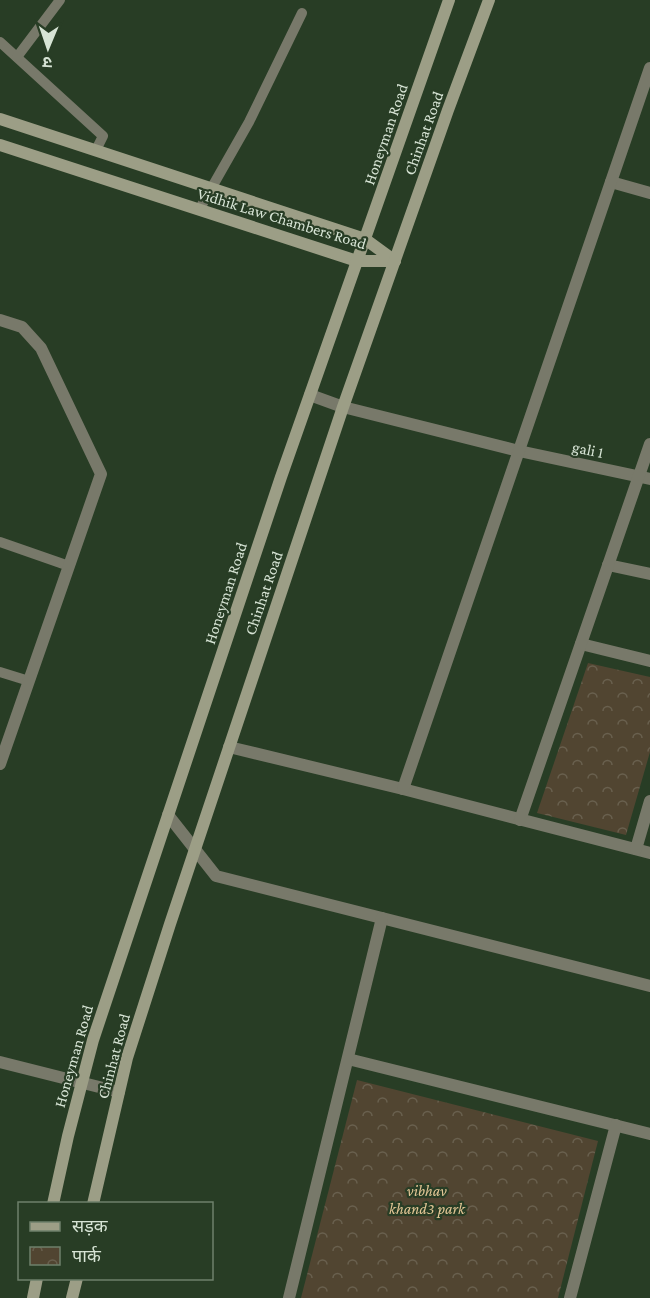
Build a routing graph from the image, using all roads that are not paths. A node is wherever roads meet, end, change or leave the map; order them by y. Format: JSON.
{"nodes":[{"id":1,"x":60,"y":0,"type":"edge"},
{"id":2,"x":449,"y":0,"type":"edge"},
{"id":3,"x":489,"y":0,"type":"edge"},
{"id":4,"x":302,"y":13,"type":"dead end"},
{"id":5,"x":0,"y":42,"type":"edge"},
{"id":6,"x":17,"y":57,"type":"junction"},
{"id":7,"x":650,"y":69,"type":"edge"},
{"id":8,"x":0,"y":118,"type":"edge"},
{"id":9,"x":0,"y":145,"type":"edge"},
{"id":10,"x":96,"y":150,"type":"junction"},
{"id":11,"x":611,"y":182,"type":"junction"},
{"id":12,"x":211,"y":188,"type":"junction"},
{"id":13,"x":650,"y":192,"type":"edge"},
{"id":14,"x":199,"y":210,"type":"junction"},
{"id":15,"x":365,"y":240,"type":"junction"},
{"id":16,"x":357,"y":261,"type":"junction"},
{"id":17,"x":395,"y":261,"type":"junction"},
{"id":18,"x":0,"y":320,"type":"edge"},
{"id":19,"x":310,"y":395,"type":"junction"},
{"id":20,"x":343,"y":407,"type":"junction"},
{"id":21,"x":650,"y":444,"type":"edge"},
{"id":22,"x":519,"y":451,"type":"junction"},
{"id":23,"x":644,"y":478,"type":"edge"},
{"id":24,"x":0,"y":542,"type":"edge"},
{"id":25,"x":608,"y":564,"type":"junction"},
{"id":26,"x":69,"y":566,"type":"junction"},
{"id":27,"x":650,"y":574,"type":"edge"},
{"id":28,"x":581,"y":644,"type":"junction"},
{"id":29,"x":650,"y":661,"type":"edge"},
{"id":30,"x":0,"y":672,"type":"edge"},
{"id":31,"x":29,"y":681,"type":"junction"},
{"id":32,"x":229,"y":747,"type":"junction"},
{"id":33,"x":0,"y":764,"type":"edge"},
{"id":34,"x":403,"y":789,"type":"junction"},
{"id":35,"x":650,"y":801,"type":"edge"},
{"id":36,"x":168,"y":815,"type":"junction"},
{"id":37,"x":520,"y":820,"type":"junction"},
{"id":38,"x":636,"y":849,"type":"junction"},
{"id":39,"x":194,"y":850,"type":"junction"},
{"id":40,"x":650,"y":853,"type":"edge"},
{"id":41,"x":382,"y":918,"type":"junction"},
{"id":42,"x":650,"y":986,"type":"edge"},
{"id":43,"x":348,"y":1059,"type":"junction"},
{"id":44,"x":0,"y":1062,"type":"edge"},
{"id":45,"x":82,"y":1082,"type":"junction"},
{"id":46,"x":119,"y":1092,"type":"junction"},
{"id":47,"x":616,"y":1125,"type":"junction"},
{"id":48,"x":650,"y":1134,"type":"edge"},
{"id":49,"x":53,"y":1202,"type":"edge"},
{"id":50,"x":93,"y":1202,"type":"edge"},
{"id":51,"x":37,"y":1280,"type":"edge"},
{"id":52,"x":76,"y":1280,"type":"edge"},
{"id":53,"x":33,"y":1298,"type":"edge"},
{"id":54,"x":72,"y":1298,"type":"edge"},
{"id":55,"x":289,"y":1298,"type":"edge"},
{"id":56,"x":570,"y":1298,"type":"edge"}],
"edges":[{"from":1,"to":6,"type":"lane"},
{"from":2,"to":15,"type":"street","name":"Honeyman Road"},
{"from":3,"to":17,"type":"street","name":"Chinhat Road"},
{"from":4,"to":12,"type":"lane"},
{"from":5,"to":6,"type":"lane"},
{"from":6,"to":10,"type":"lane"},
{"from":7,"to":11,"type":"street"},
{"from":8,"to":10,"type":"street","name":"Vidhik Law Chambers Road"},
{"from":9,"to":14,"type":"street","name":"Vidhik Law Chambers Road"},
{"from":10,"to":12,"type":"street","name":"Vidhik Law Chambers Road"},
{"from":11,"to":13,"type":"street"},
{"from":11,"to":22,"type":"street"},
{"from":12,"to":14,"type":"lane"},
{"from":12,"to":15,"type":"street","name":"Vidhik Law Chambers Road"},
{"from":14,"to":16,"type":"street","name":"Vidhik Law Chambers Road"},
{"from":15,"to":16,"type":"street","name":"Honeyman Road"},
{"from":15,"to":17,"type":"street","name":"Vidhik Law Chambers Road"},
{"from":16,"to":17,"type":"street","name":"Vidhik Law Chambers Road"},
{"from":16,"to":19,"type":"street","name":"Honeyman Road"},
{"from":17,"to":20,"type":"street","name":"Chinhat Road"},
{"from":18,"to":26,"type":"street"},
{"from":19,"to":20,"type":"street","name":"gali 1"},
{"from":19,"to":36,"type":"street","name":"Honeyman Road"},
{"from":20,"to":22,"type":"street","name":"gali 1"},
{"from":20,"to":32,"type":"street","name":"Chinhat Road"},
{"from":21,"to":23,"type":"street"},
{"from":22,"to":23,"type":"street","name":"gali 1"},
{"from":22,"to":34,"type":"street"},
{"from":23,"to":25,"type":"street"},
{"from":24,"to":26,"type":"lane"},
{"from":25,"to":27,"type":"street"},
{"from":25,"to":28,"type":"street"},
{"from":26,"to":31,"type":"street"},
{"from":28,"to":29,"type":"street"},
{"from":28,"to":37,"type":"street"},
{"from":30,"to":31,"type":"lane"},
{"from":31,"to":33,"type":"street"},
{"from":32,"to":34,"type":"street"},
{"from":32,"to":39,"type":"street","name":"Chinhat Road"},
{"from":34,"to":37,"type":"street"},
{"from":35,"to":38,"type":"street"},
{"from":36,"to":39,"type":"street"},
{"from":36,"to":45,"type":"street","name":"Honeyman Road"},
{"from":37,"to":38,"type":"street"},
{"from":38,"to":40,"type":"street"},
{"from":39,"to":41,"type":"street"},
{"from":39,"to":46,"type":"street","name":"Chinhat Road"},
{"from":41,"to":42,"type":"street"},
{"from":41,"to":43,"type":"street"},
{"from":43,"to":47,"type":"street"},
{"from":43,"to":55,"type":"street"},
{"from":44,"to":45,"type":"street"},
{"from":45,"to":46,"type":"street"},
{"from":45,"to":49,"type":"street","name":"Honeyman Road"},
{"from":46,"to":50,"type":"street","name":"Chinhat Road"},
{"from":47,"to":48,"type":"street"},
{"from":47,"to":56,"type":"street"},
{"from":51,"to":53,"type":"street"},
{"from":52,"to":54,"type":"street"}]}
